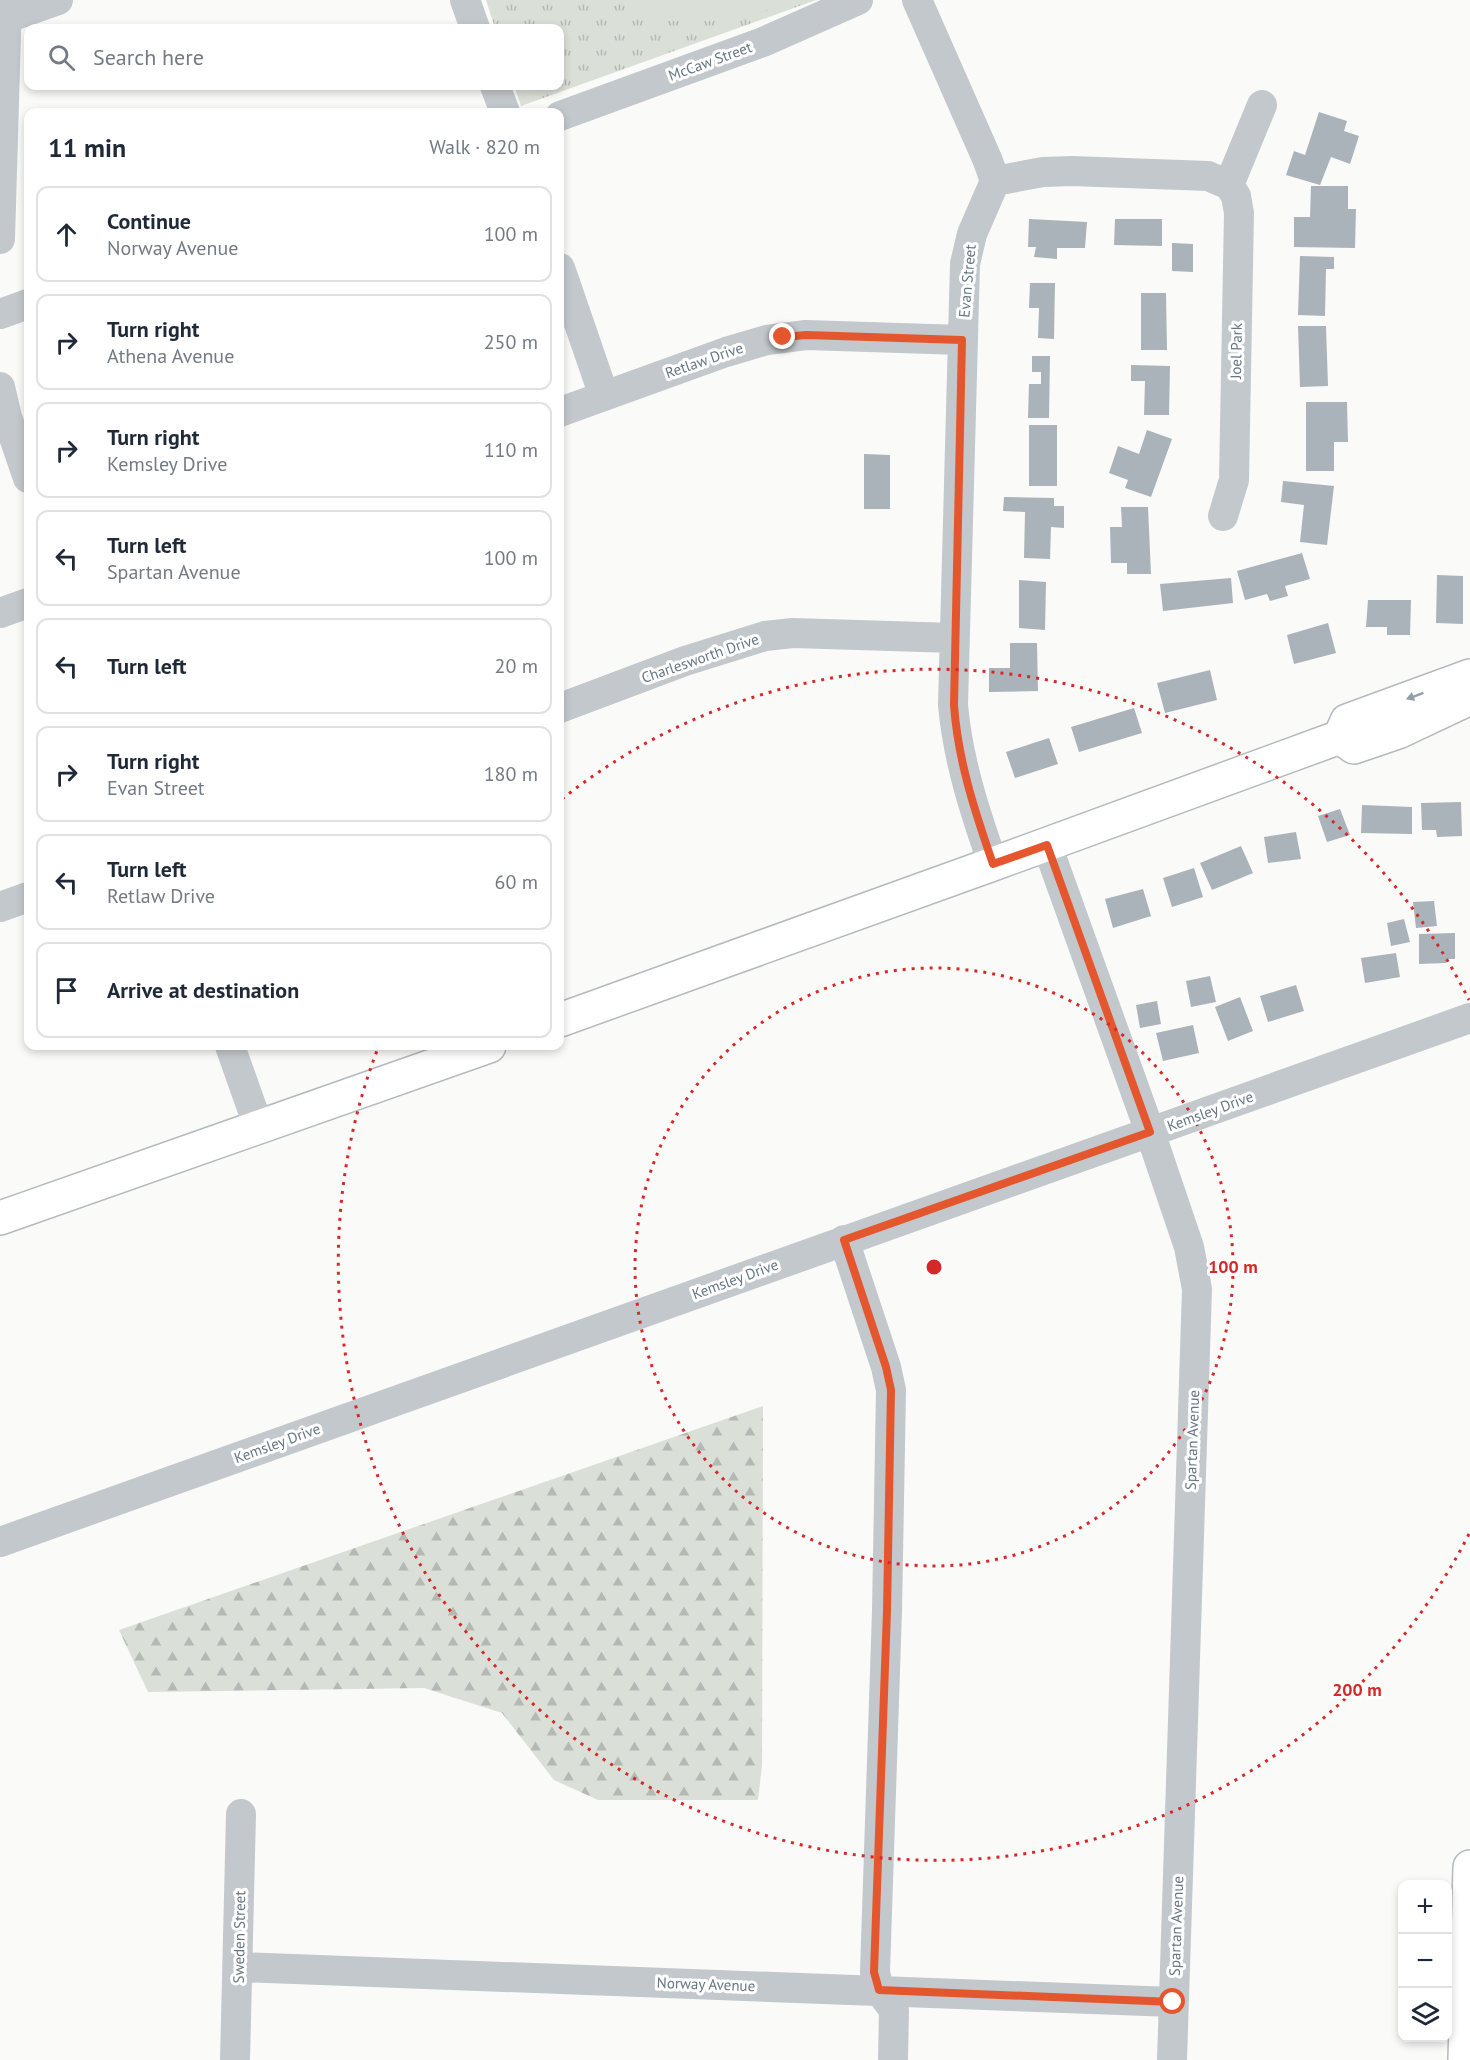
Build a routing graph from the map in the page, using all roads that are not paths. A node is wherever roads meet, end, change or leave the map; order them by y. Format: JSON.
{"nodes":[{"id":1,"x":58,"y":0,"type":"edge"},
{"id":2,"x":465,"y":0,"type":"edge"},
{"id":3,"x":858,"y":0,"type":"edge"},
{"id":4,"x":917,"y":0,"type":"edge"},
{"id":5,"x":7,"y":9,"type":"edge"},
{"id":6,"x":474,"y":24,"type":"edge"},
{"id":7,"x":497,"y":90,"type":"edge"},
{"id":8,"x":1262,"y":105,"type":"dead end"},
{"id":9,"x":503,"y":108,"type":"edge"},
{"id":10,"x":564,"y":115,"type":"edge"},
{"id":11,"x":995,"y":180,"type":"junction"},
{"id":12,"x":1229,"y":186,"type":"junction"},
{"id":13,"x":0,"y":239,"type":"edge"},
{"id":14,"x":564,"y":280,"type":"edge"},
{"id":15,"x":24,"y":306,"type":"edge"},
{"id":16,"x":0,"y":315,"type":"edge"},
{"id":17,"x":962,"y":340,"type":"junction"},
{"id":18,"x":0,"y":387,"type":"edge"},
{"id":19,"x":604,"y":396,"type":"junction"},
{"id":20,"x":564,"y":411,"type":"edge"},
{"id":21,"x":24,"y":466,"type":"edge"},
{"id":22,"x":1223,"y":516,"type":"dead end"},
{"id":23,"x":24,"y":604,"type":"edge"},
{"id":24,"x":0,"y":613,"type":"edge"},
{"id":25,"x":954,"y":638,"type":"junction"},
{"id":26,"x":1470,"y":676,"type":"edge"},
{"id":27,"x":1470,"y":698,"type":"edge"},
{"id":28,"x":564,"y":706,"type":"edge"},
{"id":29,"x":1340,"y":737,"type":"junction"},
{"id":30,"x":1047,"y":845,"type":"junction"},
{"id":31,"x":993,"y":864,"type":"junction"},
{"id":32,"x":24,"y":899,"type":"edge"},
{"id":33,"x":0,"y":908,"type":"edge"},
{"id":34,"x":1470,"y":1018,"type":"edge"},
{"id":35,"x":564,"y":1019,"type":"edge"},
{"id":36,"x":231,"y":1050,"type":"edge"},
{"id":37,"x":478,"y":1050,"type":"edge"},
{"id":38,"x":259,"y":1128,"type":"junction"},
{"id":39,"x":1150,"y":1132,"type":"junction"},
{"id":40,"x":0,"y":1218,"type":"edge"},
{"id":41,"x":844,"y":1240,"type":"junction"},
{"id":42,"x":0,"y":1542,"type":"edge"},
{"id":43,"x":241,"y":1814,"type":"dead end"},
{"id":44,"x":1470,"y":1867,"type":"edge"},
{"id":45,"x":238,"y":1967,"type":"junction"},
{"id":46,"x":879,"y":1990,"type":"junction"},
{"id":47,"x":1173,"y":2002,"type":"junction"},
{"id":48,"x":235,"y":2060,"type":"edge"},
{"id":49,"x":893,"y":2060,"type":"edge"},
{"id":50,"x":1172,"y":2060,"type":"edge"},
{"id":51,"x":1465,"y":2060,"type":"edge"}],
"edges":[{"from":1,"to":5,"type":"street"},
{"from":2,"to":6,"type":"street"},
{"from":3,"to":10,"type":"street","name":"McCaw Street"},
{"from":4,"to":11,"type":"street"},
{"from":5,"to":13,"type":"street"},
{"from":7,"to":9,"type":"street"},
{"from":8,"to":12,"type":"street"},
{"from":11,"to":12,"type":"street"},
{"from":11,"to":17,"type":"street","name":"Evan Street"},
{"from":12,"to":22,"type":"street","name":"Joel Park"},
{"from":14,"to":19,"type":"street"},
{"from":15,"to":16,"type":"street"},
{"from":17,"to":19,"type":"street","name":"Retlaw Drive"},
{"from":17,"to":25,"type":"street","name":"Evan Street"},
{"from":18,"to":21,"type":"street"},
{"from":19,"to":20,"type":"street","name":"Retlaw Drive"},
{"from":23,"to":24,"type":"street"},
{"from":25,"to":28,"type":"street","name":"Charlesworth Drive"},
{"from":25,"to":31,"type":"street","name":"Evan Street"},
{"from":26,"to":29,"type":"main road","one_way":true},
{"from":27,"to":29,"type":"main road"},
{"from":29,"to":30,"type":"main road"},
{"from":30,"to":31,"type":"main road"},
{"from":30,"to":39,"type":"street","name":"Spartan Avenue"},
{"from":31,"to":35,"type":"main road"},
{"from":32,"to":33,"type":"street"},
{"from":34,"to":39,"type":"street","name":"Kemsley Drive"},
{"from":36,"to":38,"type":"street"},
{"from":37,"to":38,"type":"main road"},
{"from":38,"to":40,"type":"main road"},
{"from":39,"to":41,"type":"street","name":"Kemsley Drive"},
{"from":39,"to":47,"type":"street","name":"Spartan Avenue"},
{"from":41,"to":42,"type":"street","name":"Kemsley Drive"},
{"from":41,"to":46,"type":"street"},
{"from":43,"to":45,"type":"street","name":"Sweden Street"},
{"from":44,"to":51,"type":"main road"},
{"from":45,"to":46,"type":"street","name":"Norway Avenue"},
{"from":45,"to":48,"type":"street","name":"Sweden Street"},
{"from":46,"to":47,"type":"street","name":"Norway Avenue"},
{"from":46,"to":49,"type":"street"},
{"from":47,"to":50,"type":"street","name":"Spartan Avenue"}]}
